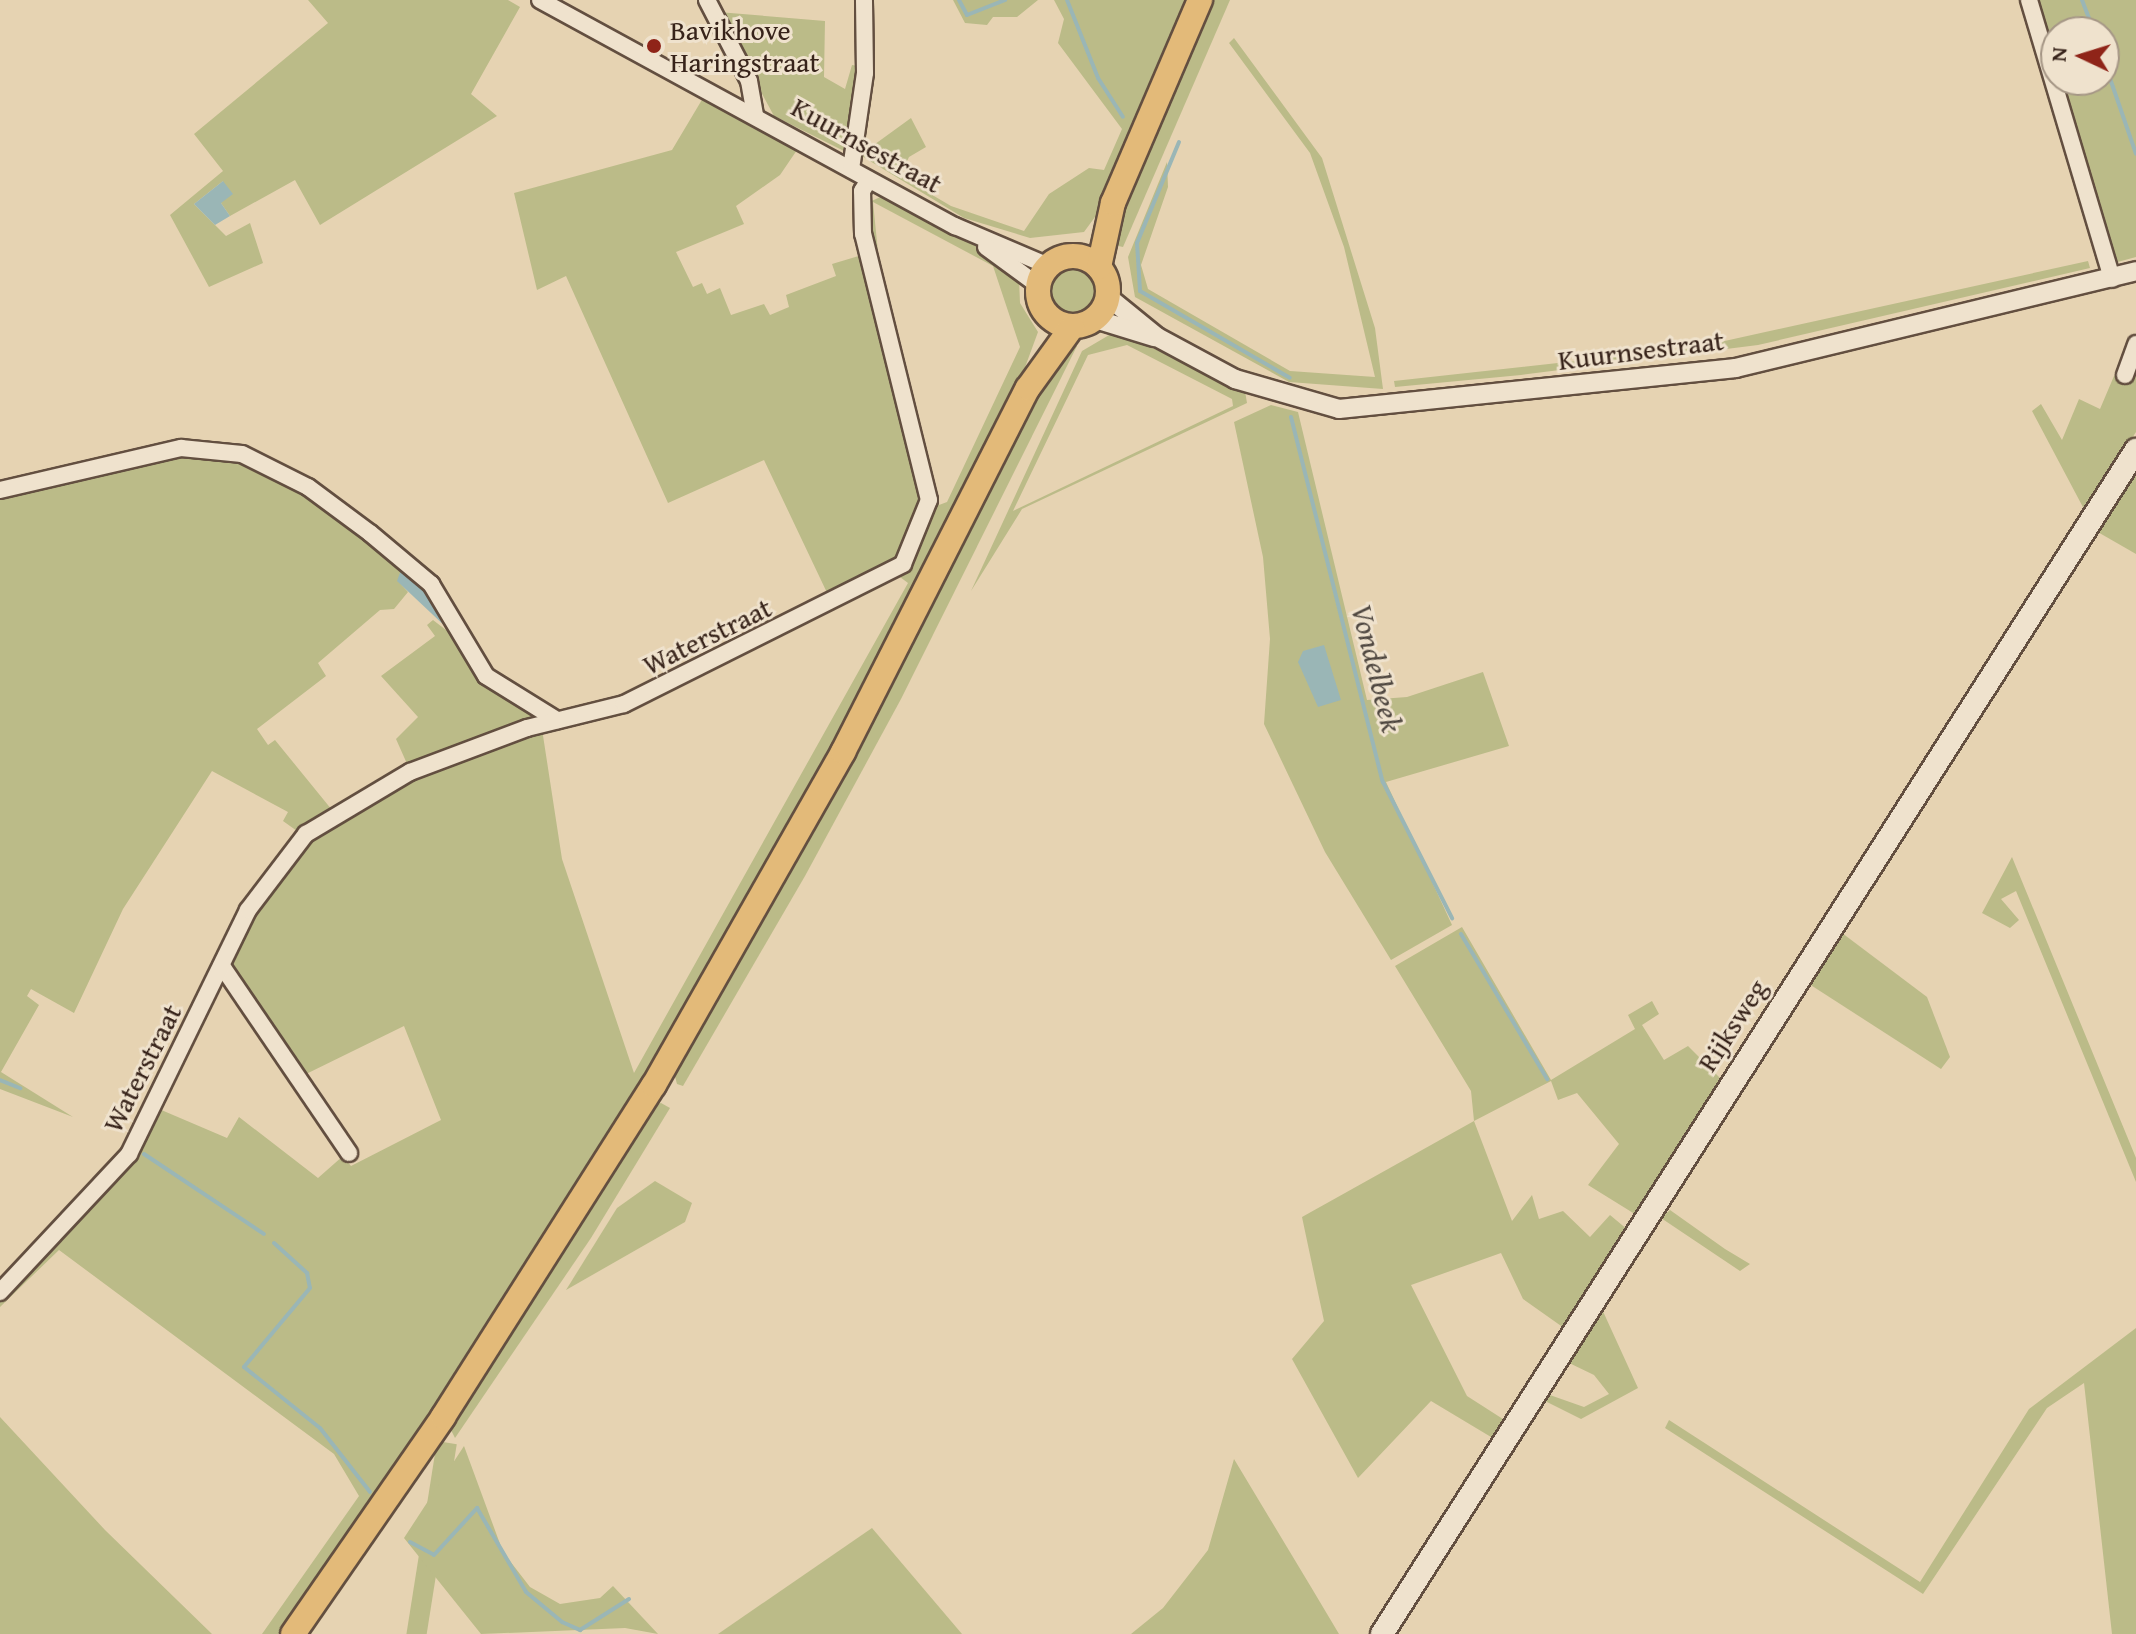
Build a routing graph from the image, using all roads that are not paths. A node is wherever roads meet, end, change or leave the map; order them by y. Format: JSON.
{"nodes":[{"id":1,"x":540,"y":0,"type":"edge"},
{"id":2,"x":707,"y":0,"type":"edge"},
{"id":3,"x":864,"y":0,"type":"edge"},
{"id":4,"x":1200,"y":0,"type":"edge"},
{"id":5,"x":2029,"y":0,"type":"edge"},
{"id":6,"x":755,"y":115,"type":"junction"},
{"id":7,"x":851,"y":169,"type":"junction"},
{"id":8,"x":869,"y":180,"type":"junction"},
{"id":9,"x":1113,"y":203,"type":"junction"},
{"id":10,"x":1076,"y":257,"type":"junction"},
{"id":11,"x":1099,"y":267,"type":"junction"},
{"id":12,"x":2136,"y":271,"type":"edge"},
{"id":13,"x":2112,"y":279,"type":"junction"},
{"id":14,"x":1044,"y":287,"type":"junction"},
{"id":15,"x":1108,"y":297,"type":"junction"},
{"id":16,"x":1095,"y":319,"type":"junction"},
{"id":17,"x":1072,"y":327,"type":"junction"},
{"id":18,"x":1157,"y":337,"type":"junction"},
{"id":19,"x":2136,"y":344,"type":"edge"},
{"id":20,"x":2125,"y":375,"type":"dead end"},
{"id":21,"x":1028,"y":388,"type":"junction"},
{"id":22,"x":2136,"y":450,"type":"edge"},
{"id":23,"x":0,"y":490,"type":"edge"},
{"id":24,"x":557,"y":720,"type":"junction"},
{"id":25,"x":222,"y":966,"type":"junction"},
{"id":26,"x":349,"y":1153,"type":"dead end"},
{"id":27,"x":0,"y":1292,"type":"edge"},
{"id":28,"x":293,"y":1634,"type":"edge"},
{"id":29,"x":1382,"y":1634,"type":"edge"}],
"edges":[{"from":1,"to":6,"type":"street","name":"Kuurnsestraat"},
{"from":2,"to":6,"type":"street"},
{"from":3,"to":7,"type":"street"},
{"from":4,"to":9,"type":"main road"},
{"from":5,"to":13,"type":"street"},
{"from":6,"to":7,"type":"street","name":"Kuurnsestraat"},
{"from":7,"to":8,"type":"street","name":"Kuurnsestraat"},
{"from":8,"to":14,"type":"street","name":"Kuurnsestraat"},
{"from":8,"to":24,"type":"street","name":"Waterstraat"},
{"from":9,"to":10,"type":"main road"},
{"from":9,"to":11,"type":"main road"},
{"from":10,"to":11,"type":"main road"},
{"from":10,"to":14,"type":"main road"},
{"from":11,"to":15,"type":"main road"},
{"from":12,"to":13,"type":"street","name":"Kuurnsestraat"},
{"from":13,"to":18,"type":"street","name":"Kuurnsestraat"},
{"from":14,"to":17,"type":"main road"},
{"from":14,"to":21,"type":"main road"},
{"from":15,"to":16,"type":"main road"},
{"from":15,"to":18,"type":"street","name":"Kuurnsestraat"},
{"from":16,"to":17,"type":"main road"},
{"from":16,"to":18,"type":"street","name":"Kuurnsestraat"},
{"from":17,"to":21,"type":"main road"},
{"from":19,"to":20,"type":"street"},
{"from":21,"to":28,"type":"main road"},
{"from":22,"to":29,"type":"main road","name":"Rijksweg"},
{"from":23,"to":24,"type":"street"},
{"from":24,"to":25,"type":"street","name":"Waterstraat"},
{"from":25,"to":26,"type":"street"},
{"from":25,"to":27,"type":"street","name":"Waterstraat"}]}
